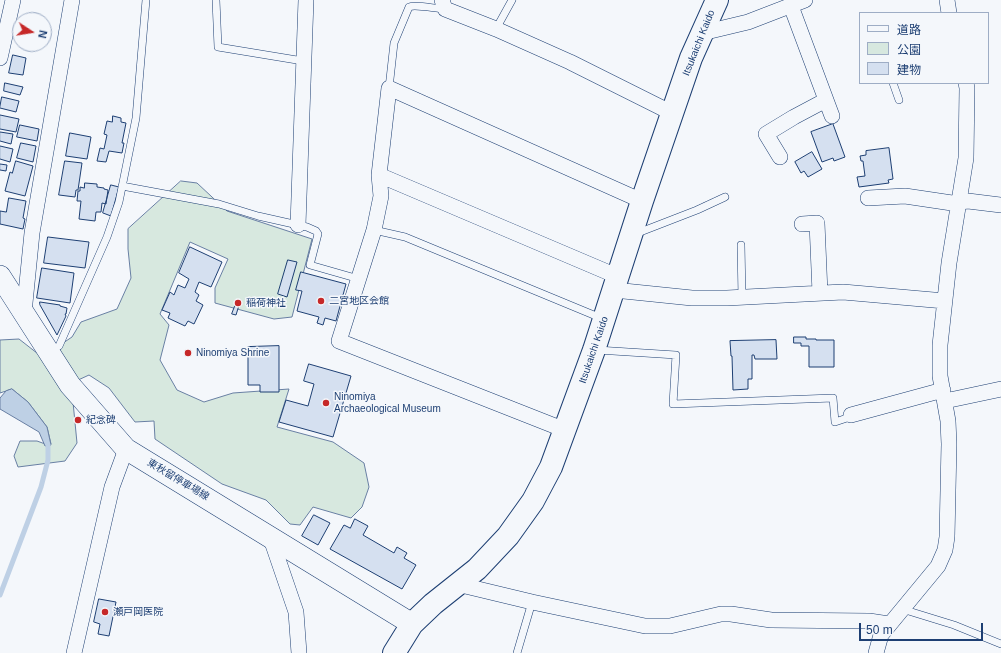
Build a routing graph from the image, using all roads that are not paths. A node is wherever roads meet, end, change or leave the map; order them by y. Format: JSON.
{"nodes":[{"id":1,"x":13,"y":0,"type":"edge"},
{"id":2,"x":72,"y":0,"type":"edge"},
{"id":3,"x":146,"y":0,"type":"edge"},
{"id":4,"x":216,"y":0,"type":"edge"},
{"id":5,"x":306,"y":0,"type":"edge"},
{"id":6,"x":512,"y":0,"type":"edge"},
{"id":7,"x":717,"y":0,"type":"edge"},
{"id":8,"x":806,"y":0,"type":"edge"},
{"id":9,"x":947,"y":0,"type":"edge"},
{"id":10,"x":444,"y":5,"type":"edge"},
{"id":11,"x":791,"y":6,"type":"junction"},
{"id":12,"x":949,"y":12,"type":"edge"},
{"id":13,"x":496,"y":29,"type":"junction"},
{"id":14,"x":702,"y":33,"type":"junction"},
{"id":15,"x":0,"y":58,"type":"edge"},
{"id":16,"x":303,"y":62,"type":"junction"},
{"id":17,"x":893,"y":84,"type":"edge"},
{"id":18,"x":966,"y":84,"type":"edge"},
{"id":19,"x":389,"y":88,"type":"junction"},
{"id":20,"x":826,"y":100,"type":"junction"},
{"id":21,"x":899,"y":100,"type":"dead end"},
{"id":22,"x":672,"y":113,"type":"junction"},
{"id":23,"x":832,"y":116,"type":"dead end"},
{"id":24,"x":780,"y":157,"type":"dead end"},
{"id":25,"x":379,"y":175,"type":"junction"},
{"id":26,"x":122,"y":186,"type":"junction"},
{"id":27,"x":725,"y":196,"type":"dead end"},
{"id":28,"x":868,"y":198,"type":"dead end"},
{"id":29,"x":642,"y":201,"type":"junction"},
{"id":30,"x":958,"y":202,"type":"junction"},
{"id":31,"x":1001,"y":205,"type":"edge"},
{"id":32,"x":802,"y":224,"type":"dead end"},
{"id":33,"x":298,"y":225,"type":"junction"},
{"id":34,"x":374,"y":230,"type":"junction"},
{"id":35,"x":632,"y":235,"type":"junction"},
{"id":36,"x":741,"y":245,"type":"dead end"},
{"id":37,"x":0,"y":276,"type":"edge"},
{"id":38,"x":359,"y":279,"type":"junction"},
{"id":39,"x":616,"y":284,"type":"junction"},
{"id":40,"x":820,"y":293,"type":"junction"},
{"id":41,"x":742,"y":297,"type":"junction"},
{"id":42,"x":945,"y":301,"type":"junction"},
{"id":43,"x":24,"y":313,"type":"junction"},
{"id":44,"x":604,"y":320,"type":"junction"},
{"id":45,"x":594,"y":350,"type":"junction"},
{"id":46,"x":48,"y":352,"type":"junction"},
{"id":47,"x":1001,"y":389,"type":"edge"},
{"id":48,"x":944,"y":396,"type":"junction"},
{"id":49,"x":851,"y":415,"type":"joint"},
{"id":50,"x":565,"y":430,"type":"junction"},
{"id":51,"x":126,"y":449,"type":"junction"},
{"id":52,"x":270,"y":536,"type":"junction"},
{"id":53,"x":457,"y":584,"type":"junction"},
{"id":54,"x":532,"y":602,"type":"junction"},
{"id":55,"x":902,"y":609,"type":"junction"},
{"id":56,"x":412,"y":624,"type":"junction"},
{"id":57,"x":889,"y":624,"type":"junction"},
{"id":58,"x":1001,"y":644,"type":"edge"},
{"id":59,"x":74,"y":653,"type":"edge"},
{"id":60,"x":299,"y":653,"type":"edge"},
{"id":61,"x":394,"y":653,"type":"edge"},
{"id":62,"x":517,"y":653,"type":"edge"},
{"id":63,"x":876,"y":653,"type":"edge"}],
"edges":[{"from":1,"to":15,"type":"street"},
{"from":2,"to":43,"type":"street"},
{"from":3,"to":26,"type":"lane"},
{"from":4,"to":16,"type":"lane"},
{"from":5,"to":16,"type":"street"},
{"from":6,"to":13,"type":"lane"},
{"from":7,"to":14,"type":"main road","name":"Itsukaichi Kaido"},
{"from":8,"to":11,"type":"street"},
{"from":9,"to":12,"type":"street"},
{"from":10,"to":13,"type":"street"},
{"from":10,"to":19,"type":"lane"},
{"from":11,"to":14,"type":"street"},
{"from":11,"to":20,"type":"street"},
{"from":13,"to":22,"type":"street"},
{"from":14,"to":22,"type":"main road","name":"Itsukaichi Kaido"},
{"from":16,"to":33,"type":"street"},
{"from":17,"to":21,"type":"lane"},
{"from":18,"to":30,"type":"street"},
{"from":19,"to":25,"type":"street"},
{"from":19,"to":29,"type":"street"},
{"from":20,"to":23,"type":"street"},
{"from":20,"to":24,"type":"street"},
{"from":22,"to":29,"type":"main road","name":"Itsukaichi Kaido"},
{"from":25,"to":34,"type":"street"},
{"from":25,"to":39,"type":"street"},
{"from":26,"to":33,"type":"lane"},
{"from":26,"to":46,"type":"lane"},
{"from":27,"to":35,"type":"lane"},
{"from":28,"to":30,"type":"street"},
{"from":29,"to":35,"type":"main road","name":"Itsukaichi Kaido"},
{"from":30,"to":31,"type":"street"},
{"from":30,"to":42,"type":"street"},
{"from":32,"to":40,"type":"street"},
{"from":33,"to":38,"type":"lane"},
{"from":34,"to":38,"type":"street"},
{"from":34,"to":44,"type":"lane"},
{"from":35,"to":39,"type":"main road","name":"Itsukaichi Kaido"},
{"from":36,"to":41,"type":"lane"},
{"from":37,"to":43,"type":"main road","name":"東秋留停車場線"},
{"from":38,"to":50,"type":"street"},
{"from":39,"to":41,"type":"street"},
{"from":39,"to":44,"type":"main road","name":"Itsukaichi Kaido"},
{"from":40,"to":41,"type":"street"},
{"from":40,"to":42,"type":"street"},
{"from":42,"to":48,"type":"street"},
{"from":43,"to":46,"type":"main road","name":"東秋留停車場線"},
{"from":44,"to":45,"type":"main road","name":"Itsukaichi Kaido"},
{"from":45,"to":49,"type":"lane"},
{"from":45,"to":50,"type":"main road","name":"Itsukaichi Kaido"},
{"from":46,"to":51,"type":"main road","name":"東秋留停車場線"},
{"from":47,"to":48,"type":"street"},
{"from":48,"to":49,"type":"street"},
{"from":48,"to":55,"type":"street"},
{"from":50,"to":53,"type":"main road","name":"Itsukaichi Kaido"},
{"from":51,"to":52,"type":"main road","name":"東秋留停車場線"},
{"from":51,"to":59,"type":"street"},
{"from":52,"to":56,"type":"main road","name":"東秋留停車場線"},
{"from":52,"to":60,"type":"street"},
{"from":53,"to":54,"type":"street"},
{"from":53,"to":56,"type":"main road","name":"Itsukaichi Kaido"},
{"from":54,"to":57,"type":"street"},
{"from":54,"to":62,"type":"lane"},
{"from":55,"to":57,"type":"street"},
{"from":55,"to":58,"type":"lane"},
{"from":56,"to":61,"type":"main road","name":"Itsukaichi Kaido"},
{"from":57,"to":63,"type":"street"}]}
